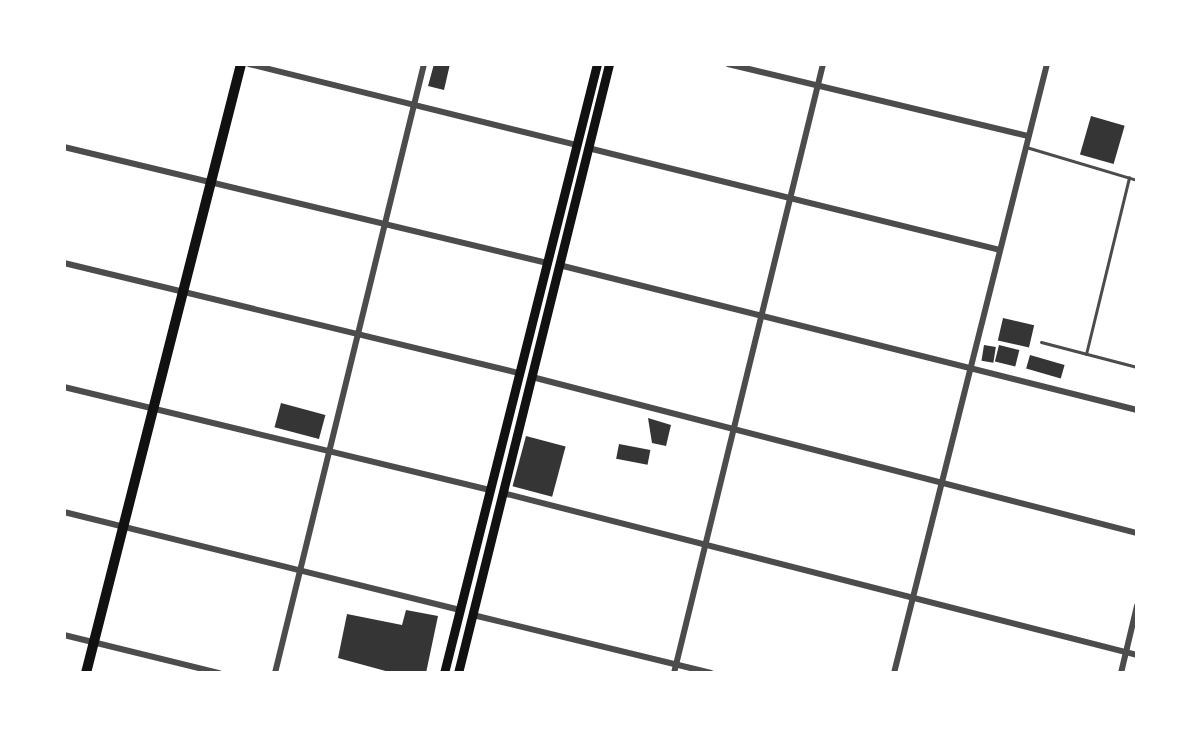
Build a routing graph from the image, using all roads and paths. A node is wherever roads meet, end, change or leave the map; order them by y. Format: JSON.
{"nodes":[{"id":1,"x":241,"y":64,"type":"edge"},
{"id":2,"x":249,"y":64,"type":"edge"},
{"id":3,"x":424,"y":64,"type":"edge"},
{"id":4,"x":597,"y":64,"type":"edge"},
{"id":5,"x":609,"y":64,"type":"edge"},
{"id":6,"x":728,"y":64,"type":"edge"},
{"id":7,"x":823,"y":64,"type":"edge"},
{"id":8,"x":1047,"y":64,"type":"edge"},
{"id":9,"x":817,"y":85,"type":"junction"},
{"id":10,"x":413,"y":105,"type":"junction"},
{"id":11,"x":1029,"y":136,"type":"junction"},
{"id":12,"x":576,"y":145,"type":"junction"},
{"id":13,"x":64,"y":147,"type":"edge"},
{"id":14,"x":1026,"y":147,"type":"junction"},
{"id":15,"x":588,"y":148,"type":"junction"},
{"id":16,"x":1129,"y":177,"type":"junction"},
{"id":17,"x":1137,"y":180,"type":"edge"},
{"id":18,"x":211,"y":183,"type":"junction"},
{"id":19,"x":790,"y":198,"type":"junction"},
{"id":20,"x":386,"y":224,"type":"junction"},
{"id":21,"x":999,"y":250,"type":"junction"},
{"id":22,"x":64,"y":263,"type":"edge"},
{"id":23,"x":547,"y":263,"type":"junction"},
{"id":24,"x":559,"y":265,"type":"junction"},
{"id":25,"x":183,"y":292,"type":"junction"},
{"id":26,"x":762,"y":316,"type":"junction"},
{"id":27,"x":356,"y":333,"type":"junction"},
{"id":28,"x":1041,"y":342,"type":"dead end"},
{"id":29,"x":1086,"y":354,"type":"junction"},
{"id":30,"x":1137,"y":367,"type":"edge"},
{"id":31,"x":970,"y":368,"type":"junction"},
{"id":32,"x":519,"y":373,"type":"junction"},
{"id":33,"x":532,"y":377,"type":"junction"},
{"id":34,"x":64,"y":387,"type":"edge"},
{"id":35,"x":153,"y":408,"type":"junction"},
{"id":36,"x":1137,"y":410,"type":"edge"},
{"id":37,"x":733,"y":429,"type":"junction"},
{"id":38,"x":328,"y":451,"type":"junction"},
{"id":39,"x":941,"y":483,"type":"junction"},
{"id":40,"x":489,"y":490,"type":"junction"},
{"id":41,"x":503,"y":493,"type":"junction"},
{"id":42,"x":64,"y":512,"type":"edge"},
{"id":43,"x":123,"y":527,"type":"junction"},
{"id":44,"x":1137,"y":533,"type":"edge"},
{"id":45,"x":705,"y":545,"type":"junction"},
{"id":46,"x":300,"y":570,"type":"junction"},
{"id":47,"x":913,"y":598,"type":"junction"},
{"id":48,"x":1137,"y":606,"type":"edge"},
{"id":49,"x":459,"y":610,"type":"junction"},
{"id":50,"x":473,"y":615,"type":"junction"},
{"id":51,"x":64,"y":635,"type":"edge"},
{"id":52,"x":94,"y":642,"type":"junction"},
{"id":53,"x":1126,"y":652,"type":"junction"},
{"id":54,"x":1137,"y":655,"type":"edge"},
{"id":55,"x":676,"y":665,"type":"junction"},
{"id":56,"x":86,"y":673,"type":"edge"},
{"id":57,"x":219,"y":673,"type":"edge"},
{"id":58,"x":275,"y":673,"type":"edge"},
{"id":59,"x":444,"y":673,"type":"edge"},
{"id":60,"x":458,"y":673,"type":"edge"},
{"id":61,"x":674,"y":673,"type":"edge"},
{"id":62,"x":711,"y":673,"type":"edge"},
{"id":63,"x":894,"y":673,"type":"edge"},
{"id":64,"x":1121,"y":673,"type":"edge"}],
"edges":[{"from":1,"to":18,"type":"main road"},
{"from":2,"to":10,"type":"street"},
{"from":3,"to":10,"type":"street"},
{"from":4,"to":12,"type":"main road"},
{"from":5,"to":15,"type":"main road"},
{"from":6,"to":9,"type":"street"},
{"from":7,"to":9,"type":"street"},
{"from":8,"to":11,"type":"street"},
{"from":9,"to":11,"type":"street"},
{"from":9,"to":19,"type":"street"},
{"from":10,"to":12,"type":"street"},
{"from":10,"to":20,"type":"street"},
{"from":11,"to":14,"type":"street"},
{"from":12,"to":23,"type":"main road"},
{"from":13,"to":18,"type":"street"},
{"from":14,"to":16,"type":"lane"},
{"from":14,"to":21,"type":"street"},
{"from":15,"to":19,"type":"street"},
{"from":15,"to":24,"type":"main road"},
{"from":16,"to":17,"type":"lane"},
{"from":16,"to":29,"type":"lane"},
{"from":18,"to":20,"type":"street"},
{"from":18,"to":25,"type":"main road"},
{"from":19,"to":21,"type":"street"},
{"from":19,"to":26,"type":"street"},
{"from":20,"to":23,"type":"street"},
{"from":20,"to":27,"type":"street"},
{"from":21,"to":31,"type":"street"},
{"from":22,"to":25,"type":"street"},
{"from":23,"to":32,"type":"main road"},
{"from":24,"to":26,"type":"street"},
{"from":24,"to":33,"type":"main road"},
{"from":25,"to":27,"type":"street"},
{"from":25,"to":35,"type":"main road"},
{"from":26,"to":31,"type":"street"},
{"from":26,"to":37,"type":"street"},
{"from":27,"to":32,"type":"street"},
{"from":27,"to":38,"type":"street"},
{"from":28,"to":29,"type":"lane"},
{"from":29,"to":30,"type":"lane"},
{"from":31,"to":36,"type":"street"},
{"from":31,"to":39,"type":"street"},
{"from":32,"to":40,"type":"main road"},
{"from":33,"to":37,"type":"street"},
{"from":33,"to":41,"type":"main road"},
{"from":34,"to":35,"type":"street"},
{"from":35,"to":38,"type":"street"},
{"from":35,"to":43,"type":"main road"},
{"from":37,"to":39,"type":"street"},
{"from":37,"to":45,"type":"street"},
{"from":38,"to":40,"type":"street"},
{"from":38,"to":46,"type":"street"},
{"from":39,"to":44,"type":"street"},
{"from":39,"to":47,"type":"street"},
{"from":40,"to":49,"type":"main road"},
{"from":41,"to":45,"type":"street"},
{"from":41,"to":50,"type":"main road"},
{"from":42,"to":43,"type":"street"},
{"from":43,"to":46,"type":"street"},
{"from":43,"to":52,"type":"main road"},
{"from":45,"to":47,"type":"street"},
{"from":45,"to":55,"type":"street"},
{"from":46,"to":49,"type":"street"},
{"from":46,"to":58,"type":"street"},
{"from":47,"to":53,"type":"street"},
{"from":47,"to":63,"type":"street"},
{"from":48,"to":53,"type":"street"},
{"from":49,"to":59,"type":"main road"},
{"from":50,"to":55,"type":"street"},
{"from":50,"to":60,"type":"main road"},
{"from":51,"to":52,"type":"street"},
{"from":52,"to":56,"type":"main road"},
{"from":52,"to":57,"type":"street"},
{"from":53,"to":54,"type":"street"},
{"from":53,"to":64,"type":"street"},
{"from":55,"to":61,"type":"street"},
{"from":55,"to":62,"type":"street"}]}
